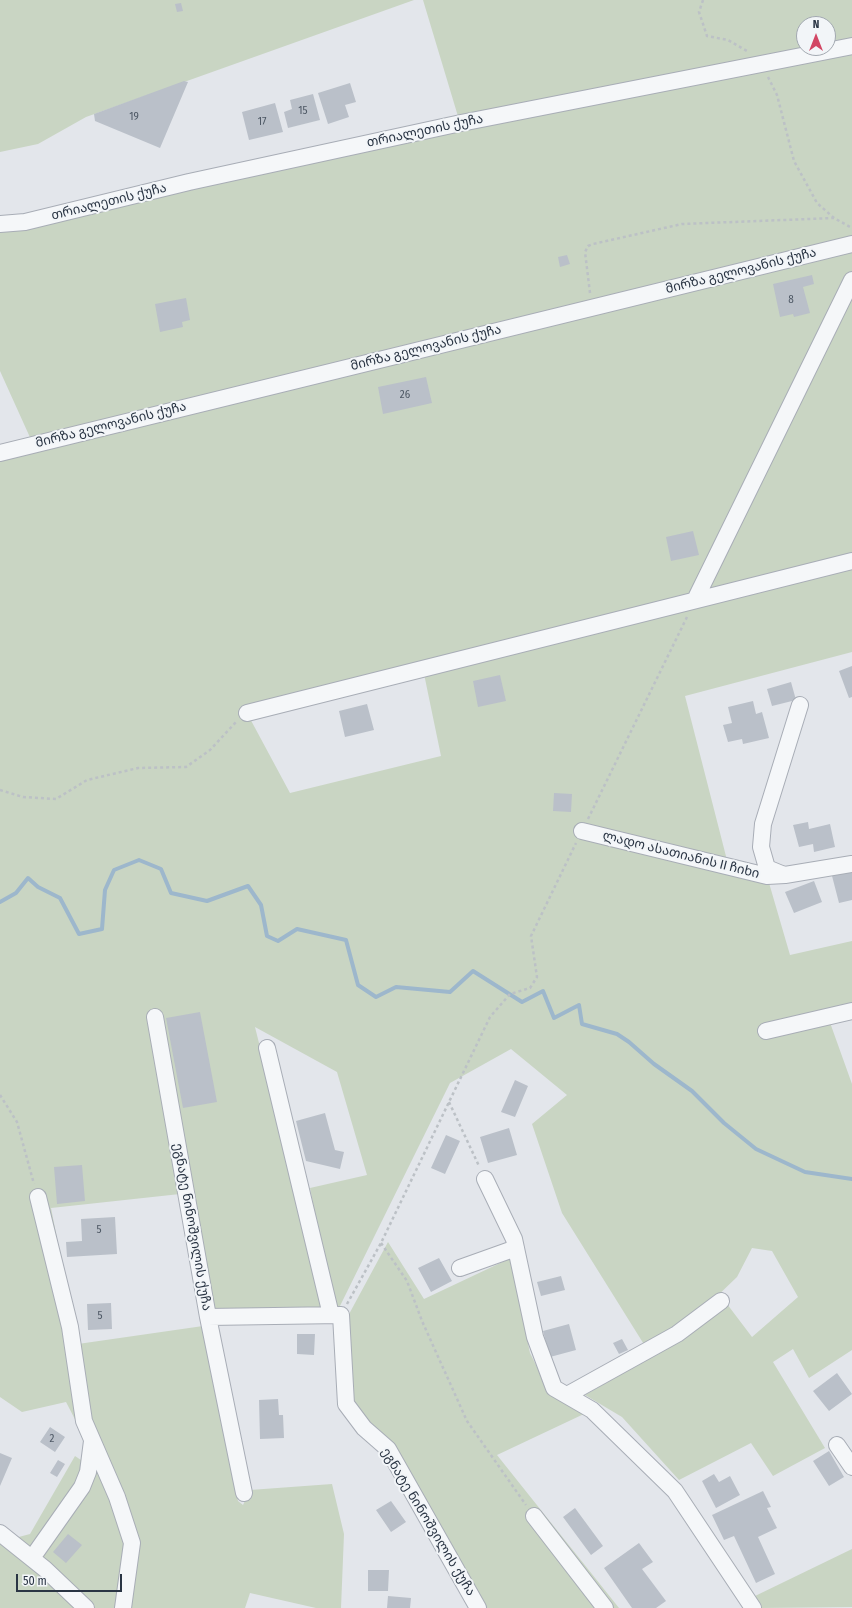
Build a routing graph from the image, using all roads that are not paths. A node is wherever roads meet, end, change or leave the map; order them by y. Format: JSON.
{"nodes":[{"id":1,"x":852,"y":46,"type":"edge"},
{"id":2,"x":0,"y":224,"type":"edge"},
{"id":3,"x":852,"y":244,"type":"edge"},
{"id":4,"x":852,"y":280,"type":"edge"},
{"id":5,"x":0,"y":453,"type":"edge"},
{"id":6,"x":852,"y":561,"type":"edge"},
{"id":7,"x":695,"y":600,"type":"junction"},
{"id":8,"x":800,"y":705,"type":"dead end"},
{"id":9,"x":247,"y":713,"type":"road end"},
{"id":10,"x":582,"y":831,"type":"road end"},
{"id":11,"x":852,"y":864,"type":"edge"},
{"id":12,"x":786,"y":875,"type":"junction"},
{"id":13,"x":852,"y":1011,"type":"edge"},
{"id":14,"x":155,"y":1017,"type":"dead end"},
{"id":15,"x":766,"y":1031,"type":"dead end"},
{"id":16,"x":267,"y":1048,"type":"dead end"},
{"id":17,"x":485,"y":1179,"type":"road end"},
{"id":18,"x":38,"y":1197,"type":"road end"},
{"id":19,"x":516,"y":1248,"type":"junction"},
{"id":20,"x":460,"y":1268,"type":"dead end"},
{"id":21,"x":721,"y":1301,"type":"dead end"},
{"id":22,"x":336,"y":1315,"type":"junction"},
{"id":23,"x":208,"y":1317,"type":"junction"},
{"id":24,"x":567,"y":1395,"type":"junction"},
{"id":25,"x":92,"y":1440,"type":"junction"},
{"id":26,"x":837,"y":1445,"type":"dead end"},
{"id":27,"x":852,"y":1467,"type":"edge"},
{"id":28,"x":244,"y":1493,"type":"dead end"},
{"id":29,"x":534,"y":1516,"type":"road end"},
{"id":30,"x":0,"y":1533,"type":"edge"},
{"id":31,"x":32,"y":1558,"type":"junction"},
{"id":32,"x":86,"y":1608,"type":"edge"},
{"id":33,"x":124,"y":1608,"type":"edge"},
{"id":34,"x":478,"y":1608,"type":"edge"},
{"id":35,"x":605,"y":1608,"type":"edge"},
{"id":36,"x":753,"y":1608,"type":"edge"}],
"edges":[{"from":1,"to":2,"type":"street","name":"თრიალეთის ქუჩა"},
{"from":3,"to":5,"type":"street","name":"მირზა გელოვანის ქუჩა"},
{"from":4,"to":7,"type":"street"},
{"from":6,"to":7,"type":"street"},
{"from":7,"to":9,"type":"street"},
{"from":8,"to":12,"type":"street"},
{"from":10,"to":12,"type":"street","name":"ლადო ასათიანის II ჩიხი"},
{"from":11,"to":12,"type":"street","name":"ლადო ასათიანის II ჩიხი"},
{"from":13,"to":15,"type":"street"},
{"from":14,"to":23,"type":"street","name":"ეგნატე ნინოშვილის ქუჩა"},
{"from":16,"to":22,"type":"street","name":"ეგნატე ნინოშვილის ქუჩა"},
{"from":17,"to":19,"type":"street"},
{"from":18,"to":25,"type":"street"},
{"from":19,"to":20,"type":"street"},
{"from":19,"to":24,"type":"street"},
{"from":21,"to":24,"type":"street"},
{"from":22,"to":23,"type":"street","name":"ეგნატე ნინოშვილის ქუჩა"},
{"from":22,"to":34,"type":"street","name":"ეგნატე ნინოშვილის ქუჩა"},
{"from":23,"to":28,"type":"street"},
{"from":24,"to":36,"type":"street"},
{"from":25,"to":31,"type":"street"},
{"from":25,"to":33,"type":"street"},
{"from":26,"to":27,"type":"street"},
{"from":29,"to":35,"type":"street"},
{"from":30,"to":31,"type":"street"},
{"from":31,"to":32,"type":"street"}]}
